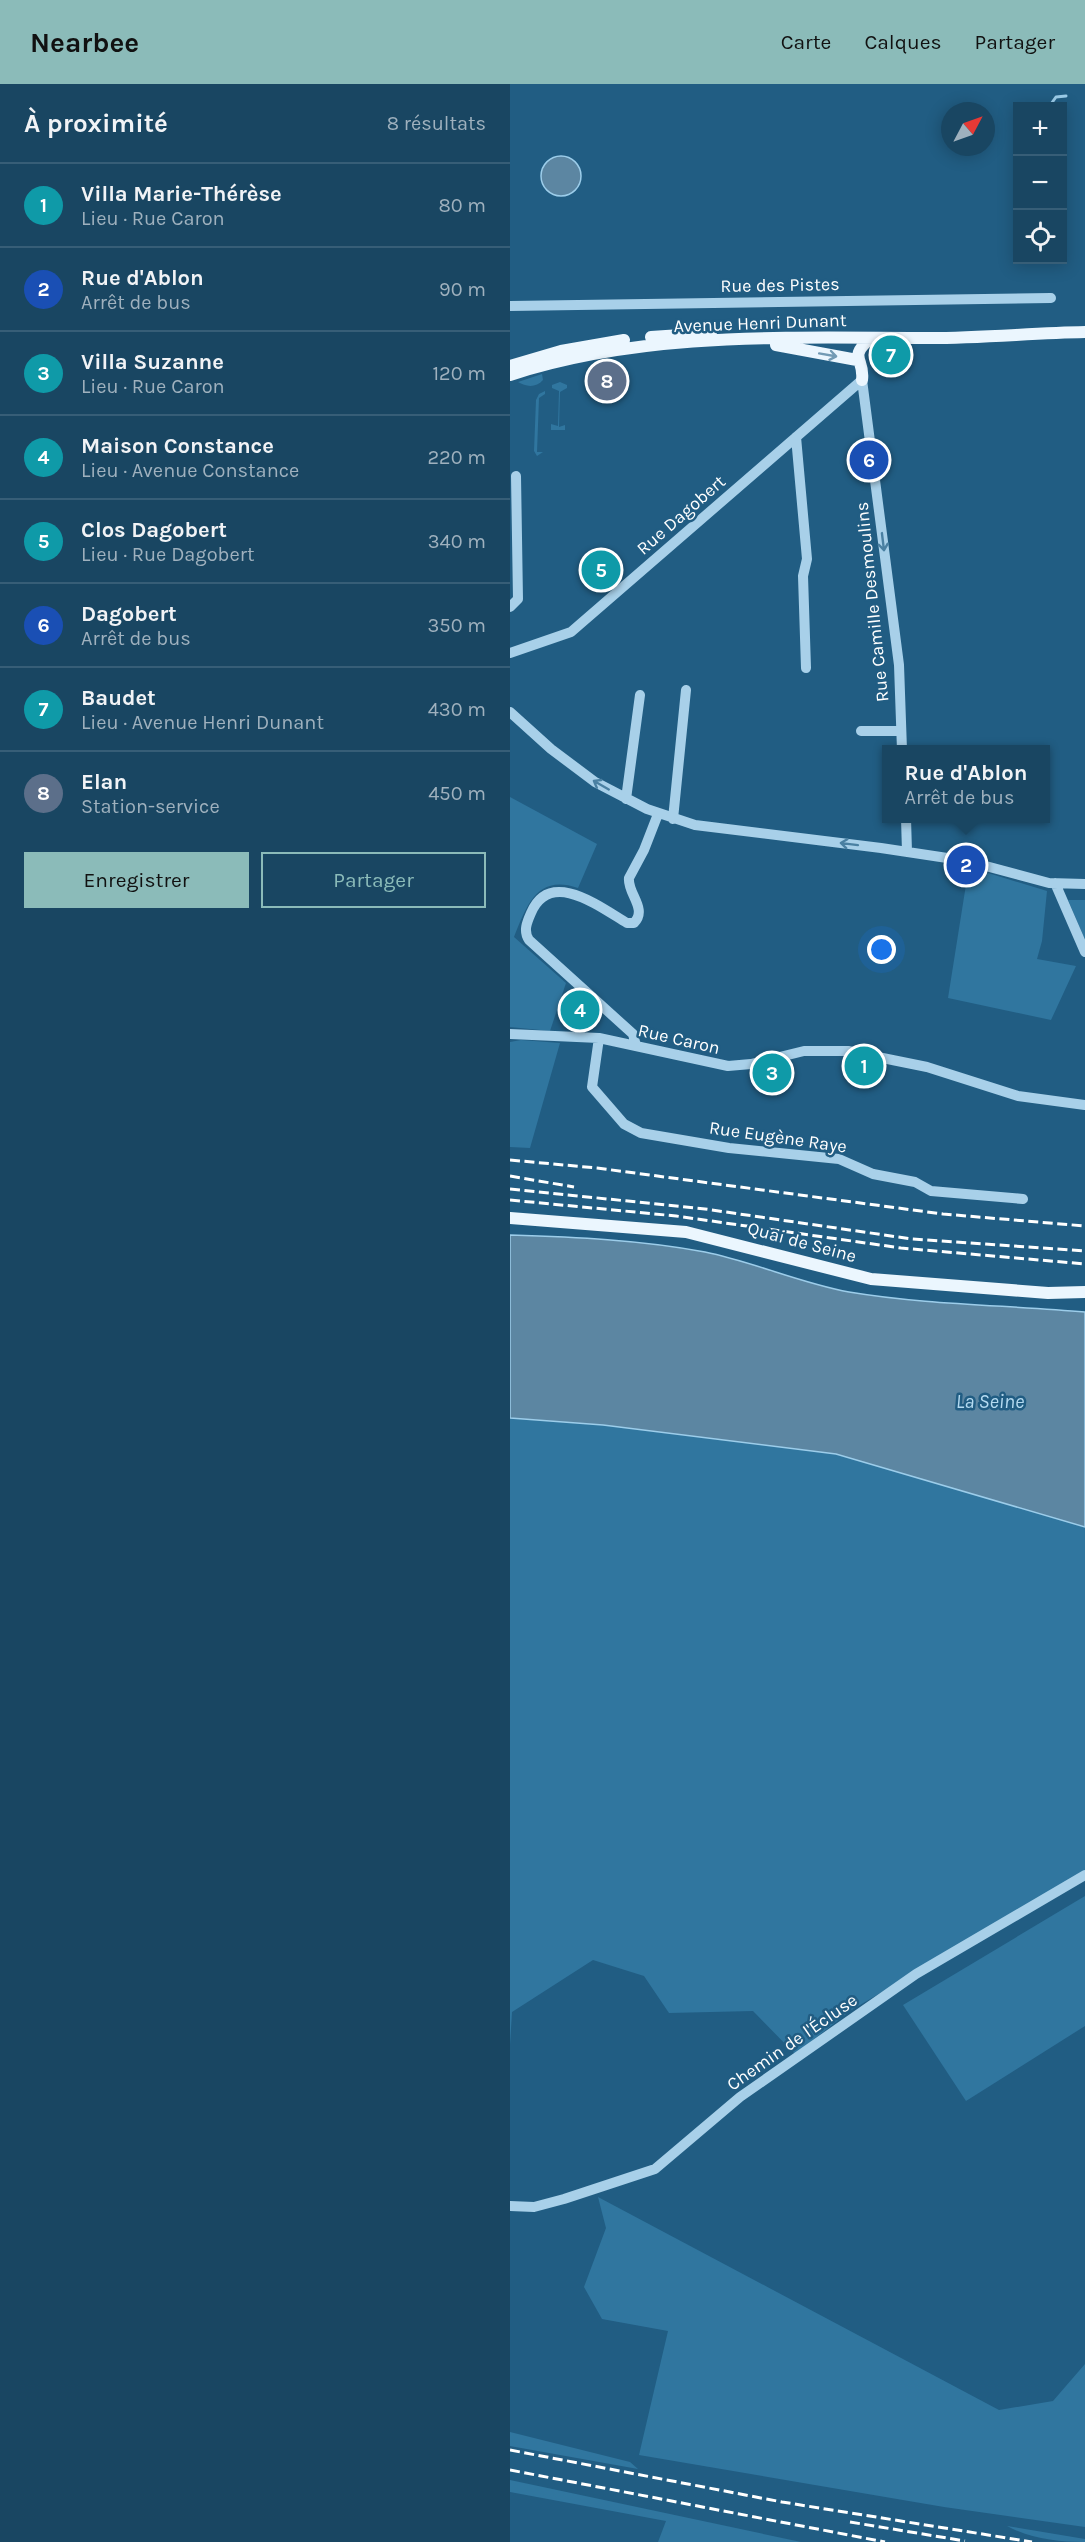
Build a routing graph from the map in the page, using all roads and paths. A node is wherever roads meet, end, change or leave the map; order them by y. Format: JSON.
{"nodes":[{"id":1,"x":1051,"y":298,"type":"dead end"},
{"id":2,"x":510,"y":306,"type":"edge"},
{"id":3,"x":1085,"y":332,"type":"edge"},
{"id":4,"x":1015,"y":334,"type":"junction"},
{"id":5,"x":871,"y":338,"type":"junction"},
{"id":6,"x":758,"y":340,"type":"junction"},
{"id":7,"x":857,"y":360,"type":"junction"},
{"id":8,"x":510,"y":366,"type":"edge"},
{"id":9,"x":510,"y":375,"type":"edge"},
{"id":10,"x":862,"y":380,"type":"junction"},
{"id":11,"x":796,"y":437,"type":"junction"},
{"id":12,"x":516,"y":476,"type":"dead end"},
{"id":13,"x":510,"y":607,"type":"edge"},
{"id":14,"x":510,"y":653,"type":"edge"},
{"id":15,"x":806,"y":668,"type":"dead end"},
{"id":16,"x":686,"y":690,"type":"dead end"},
{"id":17,"x":640,"y":695,"type":"dead end"},
{"id":18,"x":510,"y":712,"type":"edge"},
{"id":19,"x":861,"y":731,"type":"dead end"},
{"id":20,"x":901,"y":731,"type":"junction"},
{"id":21,"x":902,"y":745,"type":"edge"},
{"id":22,"x":626,"y":799,"type":"junction"},
{"id":23,"x":658,"y":814,"type":"junction"},
{"id":24,"x":673,"y":819,"type":"junction"},
{"id":25,"x":906,"y":823,"type":"edge"},
{"id":26,"x":907,"y":852,"type":"junction"},
{"id":27,"x":1055,"y":883,"type":"junction"},
{"id":28,"x":1085,"y":884,"type":"edge"},
{"id":29,"x":1085,"y":952,"type":"edge"},
{"id":30,"x":510,"y":1034,"type":"edge"},
{"id":31,"x":599,"y":1038,"type":"junction"},
{"id":32,"x":636,"y":1046,"type":"junction"},
{"id":33,"x":1085,"y":1105,"type":"edge"},
{"id":34,"x":1023,"y":1199,"type":"dead end"},
{"id":35,"x":510,"y":1218,"type":"edge"},
{"id":36,"x":1085,"y":1292,"type":"edge"},
{"id":37,"x":1085,"y":1875,"type":"edge"},
{"id":38,"x":510,"y":2206,"type":"edge"}],
"edges":[{"from":1,"to":2,"type":"street","name":"Rue des Pistes"},
{"from":3,"to":4,"type":"main road","name":"Avenue Henri Dunant"},
{"from":4,"to":5,"type":"main road","name":"Avenue Henri Dunant"},
{"from":4,"to":8,"type":"main road","name":"Avenue Henri Dunant"},
{"from":5,"to":6,"type":"main road","name":"Avenue Henri Dunant"},
{"from":5,"to":7,"type":"main road"},
{"from":6,"to":7,"type":"main road","one_way":true},
{"from":6,"to":9,"type":"main road","name":"Avenue Henri Dunant"},
{"from":7,"to":10,"type":"main road"},
{"from":10,"to":11,"type":"street","name":"Rue Dagobert"},
{"from":10,"to":20,"type":"street","name":"Rue Camille Desmoulins","one_way":true},
{"from":11,"to":14,"type":"street","name":"Rue Dagobert"},
{"from":11,"to":15,"type":"street"},
{"from":12,"to":13,"type":"street"},
{"from":16,"to":24,"type":"street"},
{"from":17,"to":22,"type":"street"},
{"from":22,"to":18,"type":"street","one_way":true},
{"from":19,"to":20,"type":"street"},
{"from":20,"to":21,"type":"street","name":"Rue Camille Desmoulins"},
{"from":22,"to":23,"type":"street"},
{"from":23,"to":24,"type":"street"},
{"from":23,"to":32,"type":"street"},
{"from":26,"to":24,"type":"street","one_way":true},
{"from":25,"to":26,"type":"street"},
{"from":26,"to":27,"type":"street"},
{"from":27,"to":28,"type":"street"},
{"from":27,"to":29,"type":"street"},
{"from":30,"to":31,"type":"street","name":"Rue Caron"},
{"from":31,"to":32,"type":"street","name":"Rue Caron"},
{"from":31,"to":34,"type":"street","name":"Rue Eugène Raye"},
{"from":32,"to":33,"type":"street","name":"Rue Caron"},
{"from":35,"to":36,"type":"main road","name":"Quai de Seine"},
{"from":37,"to":38,"type":"street","name":"Chemin de l'Écluse"}]}
